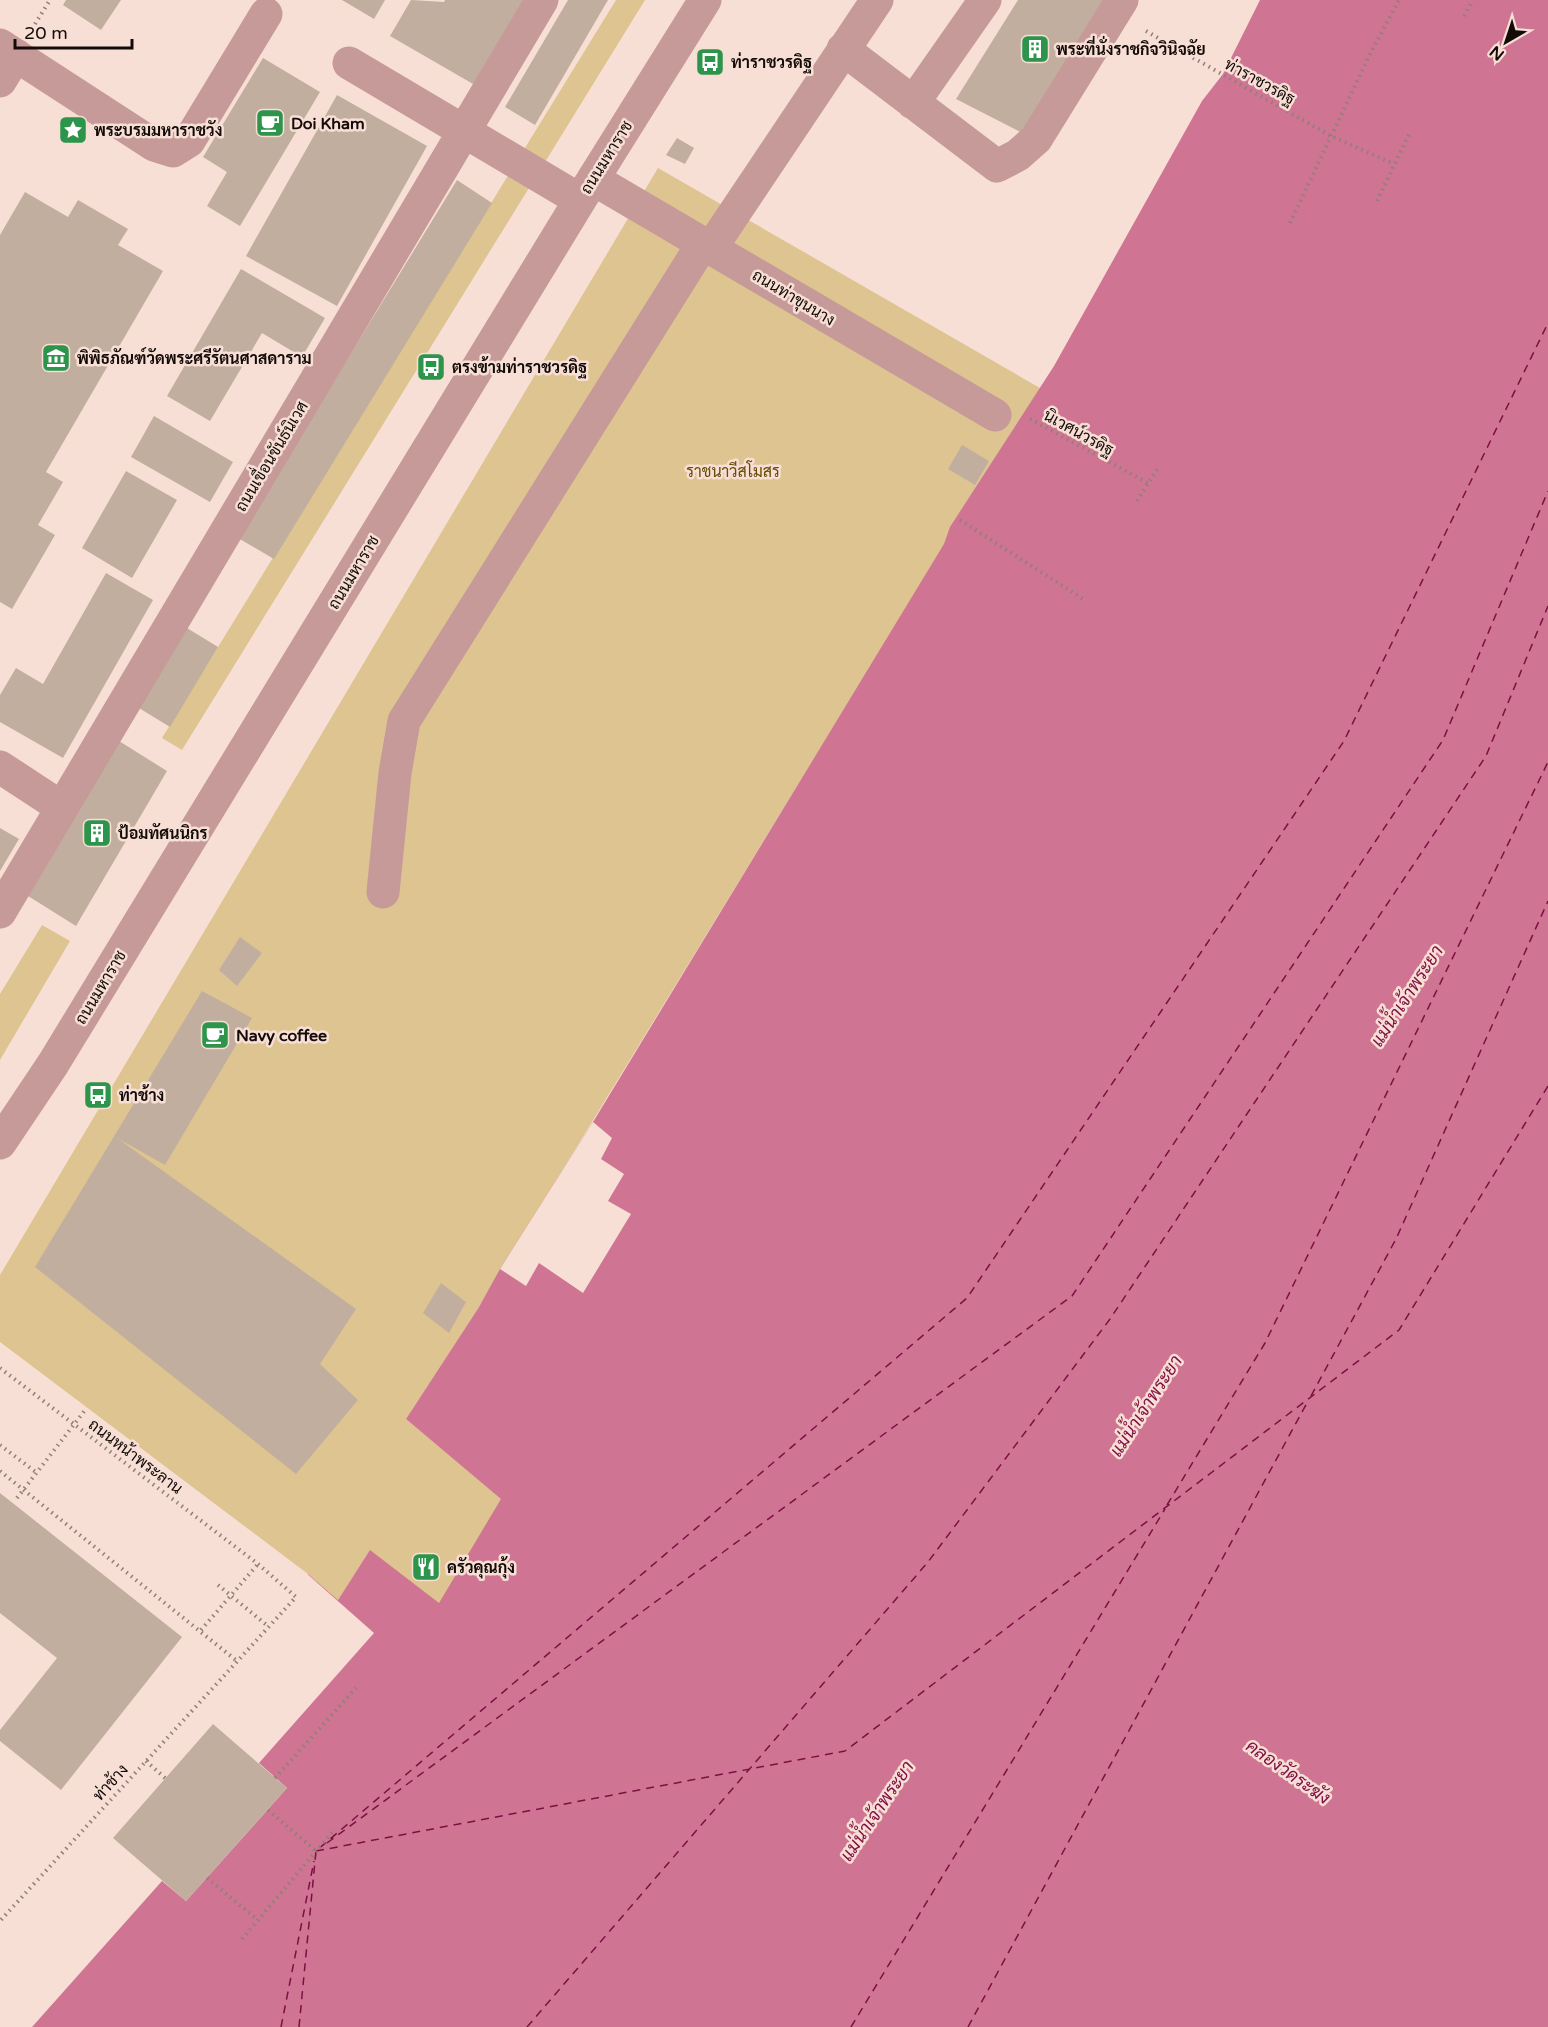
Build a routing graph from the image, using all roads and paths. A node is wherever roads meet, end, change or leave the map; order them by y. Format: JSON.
{"nodes":[{"id":1,"x":542,"y":0,"type":"edge"},
{"id":2,"x":705,"y":0,"type":"edge"},
{"id":3,"x":985,"y":0,"type":"edge"},
{"id":4,"x":1399,"y":0,"type":"edge"},
{"id":5,"x":1473,"y":0,"type":"edge"},
{"id":6,"x":869,"y":2,"type":"edge"},
{"id":7,"x":1118,"y":6,"type":"edge"},
{"id":8,"x":266,"y":14,"type":"dead end"},
{"id":9,"x":1464,"y":16,"type":"dead end"},
{"id":10,"x":843,"y":49,"type":"junction"},
{"id":11,"x":5,"y":61,"type":"edge"},
{"id":12,"x":349,"y":63,"type":"dead end"},
{"id":13,"x":913,"y":103,"type":"junction"},
{"id":14,"x":465,"y":131,"type":"junction"},
{"id":15,"x":1410,"y":132,"type":"dead end"},
{"id":16,"x":1331,"y":136,"type":"junction"},
{"id":17,"x":1394,"y":164,"type":"junction"},
{"id":18,"x":586,"y":189,"type":"junction"},
{"id":19,"x":1377,"y":201,"type":"dead end"},
{"id":20,"x":1290,"y":224,"type":"dead end"},
{"id":21,"x":707,"y":246,"type":"junction"},
{"id":22,"x":995,"y":415,"type":"joint"},
{"id":23,"x":1159,"y":466,"type":"dead end"},
{"id":24,"x":1148,"y":483,"type":"junction"},
{"id":25,"x":1137,"y":501,"type":"dead end"},
{"id":26,"x":960,"y":520,"type":"dead end"},
{"id":27,"x":1083,"y":600,"type":"dead end"},
{"id":28,"x":0,"y":767,"type":"edge"},
{"id":29,"x":61,"y":807,"type":"junction"},
{"id":30,"x":383,"y":892,"type":"dead end"},
{"id":31,"x":0,"y":912,"type":"edge"},
{"id":32,"x":0,"y":1143,"type":"edge"},
{"id":33,"x":0,"y":1368,"type":"edge"},
{"id":34,"x":86,"y":1409,"type":"dead end"},
{"id":35,"x":75,"y":1425,"type":"junction"},
{"id":36,"x":0,"y":1445,"type":"edge"},
{"id":37,"x":0,"y":1471,"type":"edge"},
{"id":38,"x":37,"y":1473,"type":"junction"},
{"id":39,"x":24,"y":1490,"type":"junction"},
{"id":40,"x":17,"y":1498,"type":"dead end"},
{"id":41,"x":258,"y":1564,"type":"junction"},
{"id":42,"x":268,"y":1574,"type":"joint"},
{"id":43,"x":218,"y":1585,"type":"dead end"},
{"id":44,"x":232,"y":1595,"type":"junction"},
{"id":45,"x":269,"y":1627,"type":"junction"},
{"id":46,"x":201,"y":1630,"type":"junction"},
{"id":47,"x":237,"y":1661,"type":"junction"},
{"id":48,"x":356,"y":1688,"type":"dead end"},
{"id":49,"x":146,"y":1761,"type":"junction"},
{"id":50,"x":165,"y":1778,"type":"dead end"},
{"id":51,"x":275,"y":1778,"type":"dead end"},
{"id":52,"x":268,"y":1810,"type":"dead end"},
{"id":53,"x":334,"y":1830,"type":"dead end"},
{"id":54,"x":316,"y":1851,"type":"junction"},
{"id":55,"x":207,"y":1878,"type":"dead end"},
{"id":56,"x":258,"y":1920,"type":"junction"},
{"id":57,"x":0,"y":1921,"type":"edge"},
{"id":58,"x":242,"y":1938,"type":"dead end"}],
"edges":[{"from":1,"to":14,"type":"street","name":"ถนนเขื่อนขันธ์นิเวศ"},
{"from":2,"to":18,"type":"street","name":"ถนนมหาราช"},
{"from":3,"to":13,"type":"street"},
{"from":4,"to":16,"type":"path"},
{"from":5,"to":9,"type":"path"},
{"from":6,"to":10,"type":"street"},
{"from":7,"to":13,"type":"street"},
{"from":7,"to":16,"type":"path","name":"ท่าราชวรดิฐ"},
{"from":8,"to":11,"type":"street"},
{"from":10,"to":13,"type":"street"},
{"from":10,"to":21,"type":"street"},
{"from":12,"to":14,"type":"street","name":"ถนนท่าขุนนาง"},
{"from":14,"to":18,"type":"street","name":"ถนนท่าขุนนาง"},
{"from":14,"to":29,"type":"street","name":"ถนนเขื่อนขันธ์นิเวศ"},
{"from":15,"to":17,"type":"path"},
{"from":16,"to":17,"type":"path","name":"ท่าราชวรดิฐ"},
{"from":16,"to":20,"type":"path"},
{"from":17,"to":19,"type":"path"},
{"from":18,"to":21,"type":"street","name":"ถนนท่าขุนนาง"},
{"from":18,"to":32,"type":"street","name":"ถนนมหาราช"},
{"from":21,"to":22,"type":"street","name":"ถนนท่าขุนนาง"},
{"from":21,"to":30,"type":"street"},
{"from":22,"to":24,"type":"path","name":"นิเวศน์วรดิฐ"},
{"from":23,"to":24,"type":"path"},
{"from":24,"to":25,"type":"path"},
{"from":26,"to":27,"type":"path"},
{"from":28,"to":29,"type":"street"},
{"from":29,"to":31,"type":"street","name":"ถนนเขื่อนขันธ์นิเวศ"},
{"from":33,"to":35,"type":"path","name":"ถนนหน้าพระลาน"},
{"from":34,"to":35,"type":"path"},
{"from":35,"to":38,"type":"path"},
{"from":35,"to":41,"type":"path","name":"ถนนหน้าพระลาน"},
{"from":36,"to":38,"type":"path"},
{"from":37,"to":39,"type":"path"},
{"from":38,"to":39,"type":"path"},
{"from":39,"to":40,"type":"path"},
{"from":39,"to":46,"type":"path"},
{"from":41,"to":42,"type":"path","name":"ถนนหน้าพระลาน"},
{"from":41,"to":44,"type":"path"},
{"from":42,"to":45,"type":"path","name":"ท่าช้าง"},
{"from":43,"to":44,"type":"path"},
{"from":44,"to":45,"type":"path"},
{"from":44,"to":46,"type":"path"},
{"from":45,"to":47,"type":"path","name":"ท่าช้าง"},
{"from":46,"to":47,"type":"path"},
{"from":47,"to":49,"type":"path","name":"ท่าช้าง"},
{"from":48,"to":51,"type":"path"},
{"from":49,"to":50,"type":"path"},
{"from":49,"to":57,"type":"path","name":"ท่าช้าง"},
{"from":52,"to":54,"type":"path"},
{"from":53,"to":54,"type":"path"},
{"from":54,"to":56,"type":"path"},
{"from":55,"to":56,"type":"path"},
{"from":56,"to":58,"type":"path"}]}
